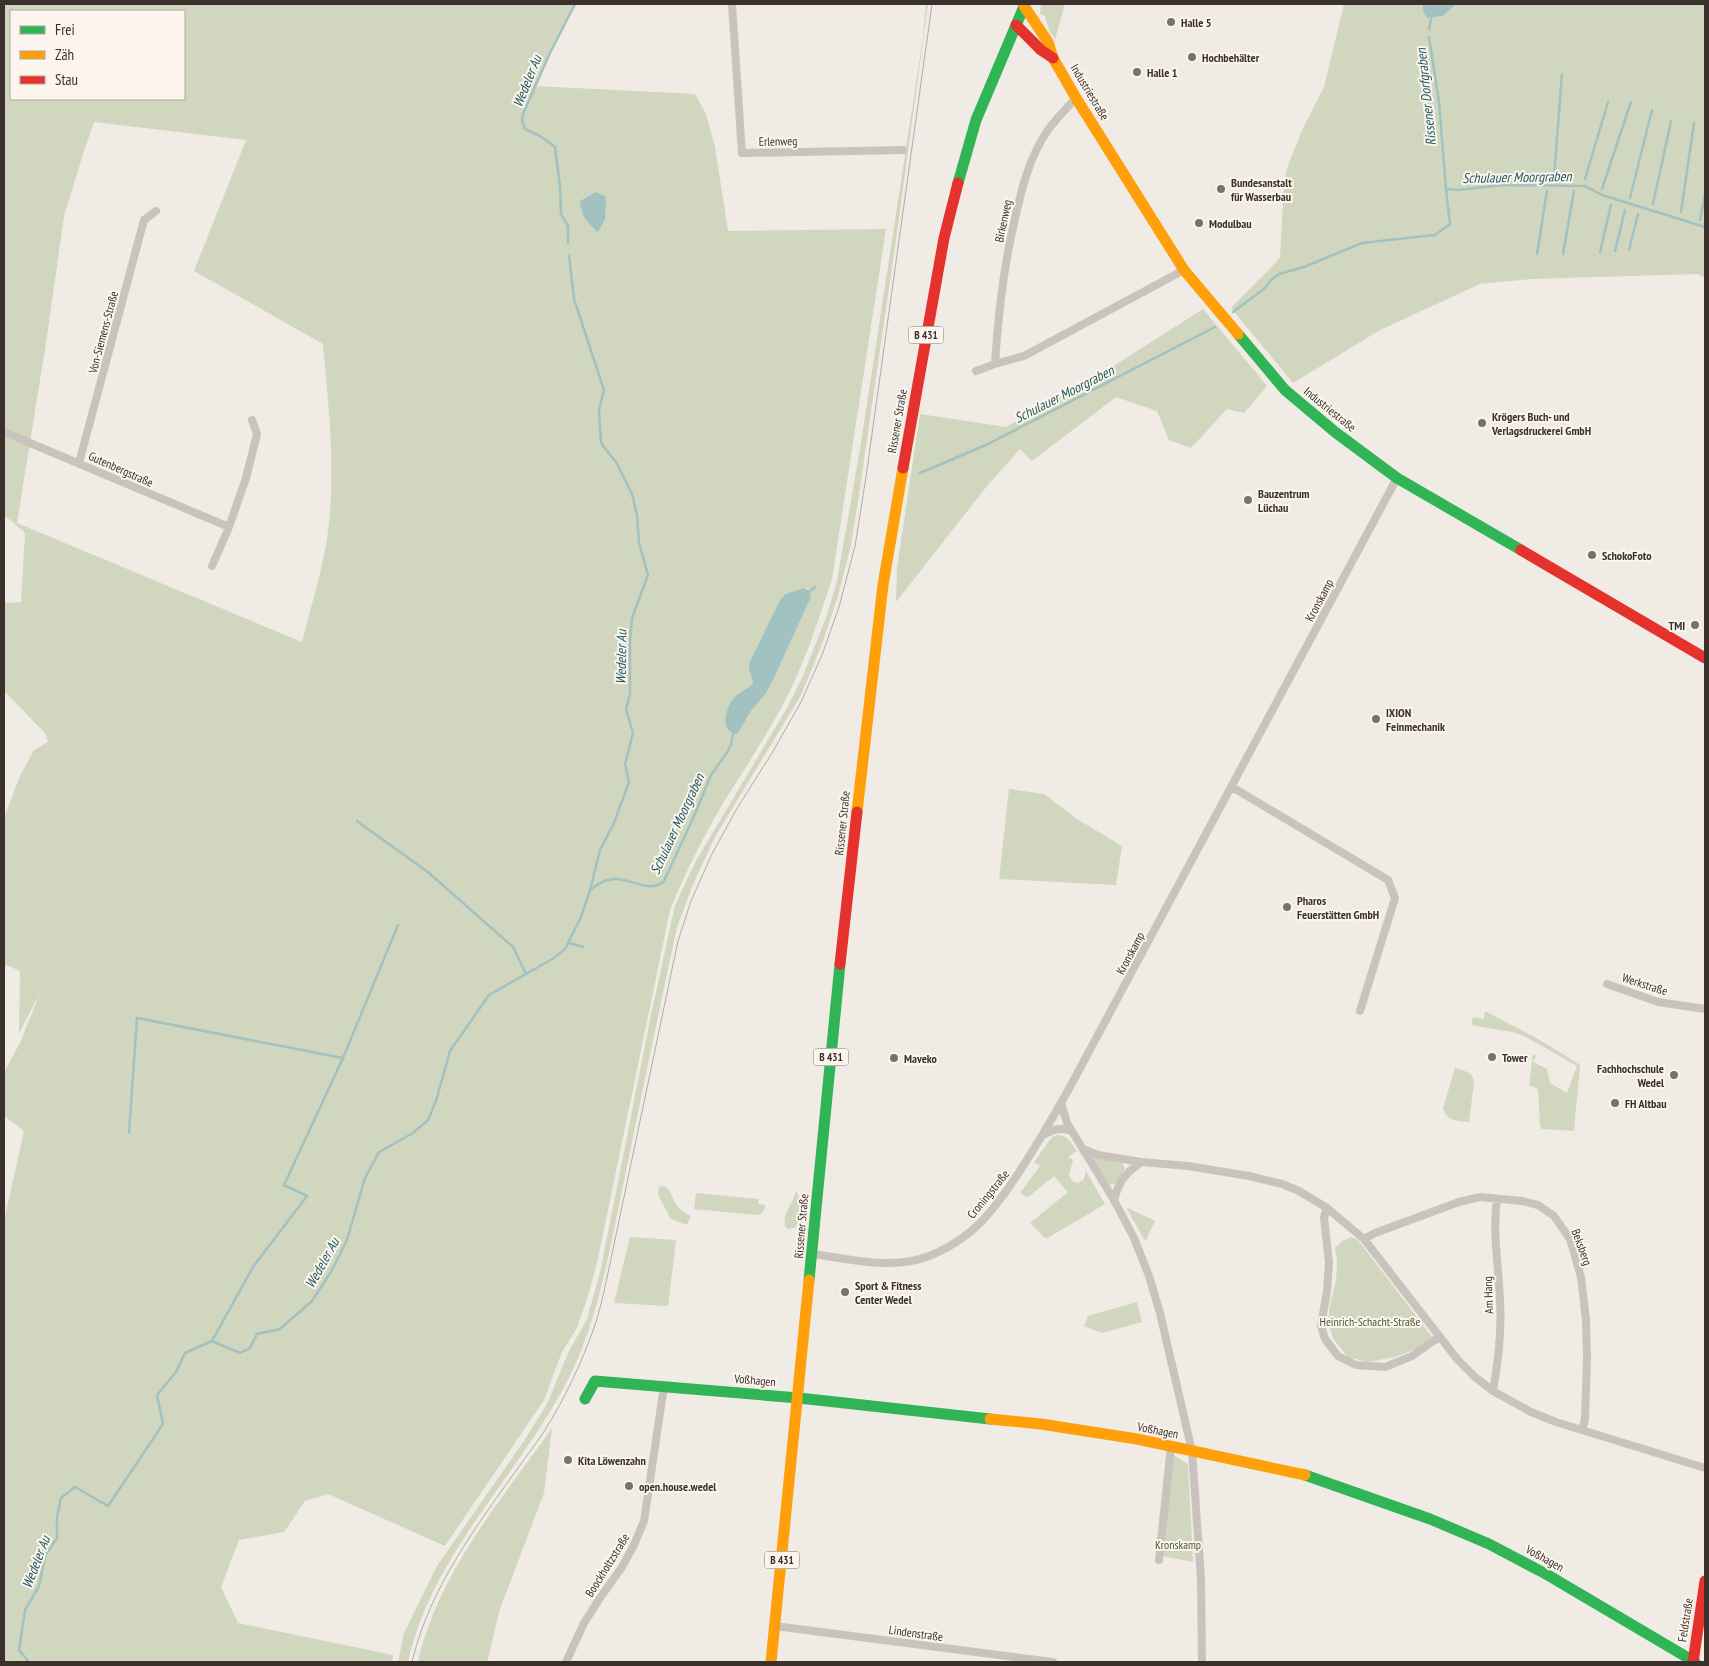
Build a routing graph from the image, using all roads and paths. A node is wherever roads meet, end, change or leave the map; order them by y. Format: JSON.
{"nodes":[{"id":1,"x":732,"y":4,"type":"edge"},
{"id":2,"x":1025,"y":5,"type":"edge"},
{"id":3,"x":1016,"y":25,"type":"junction"},
{"id":4,"x":1053,"y":58,"type":"junction"},
{"id":5,"x":1076,"y":98,"type":"junction"},
{"id":6,"x":903,"y":150,"type":"dead end"},
{"id":7,"x":156,"y":211,"type":"dead end"},
{"id":8,"x":1184,"y":270,"type":"junction"},
{"id":9,"x":995,"y":364,"type":"junction"},
{"id":10,"x":976,"y":371,"type":"dead end"},
{"id":11,"x":252,"y":420,"type":"dead end"},
{"id":12,"x":4,"y":432,"type":"edge"},
{"id":13,"x":79,"y":463,"type":"junction"},
{"id":14,"x":1397,"y":478,"type":"junction"},
{"id":15,"x":230,"y":527,"type":"junction"},
{"id":16,"x":212,"y":566,"type":"dead end"},
{"id":17,"x":1705,"y":658,"type":"edge"},
{"id":18,"x":1232,"y":787,"type":"junction"},
{"id":19,"x":1607,"y":984,"type":"dead end"},
{"id":20,"x":1705,"y":1009,"type":"edge"},
{"id":21,"x":1360,"y":1011,"type":"dead end"},
{"id":22,"x":1061,"y":1103,"type":"junction"},
{"id":23,"x":1072,"y":1131,"type":"junction"},
{"id":24,"x":1043,"y":1136,"type":"junction"},
{"id":25,"x":1083,"y":1149,"type":"junction"},
{"id":26,"x":1141,"y":1162,"type":"junction"},
{"id":27,"x":1497,"y":1199,"type":"junction"},
{"id":28,"x":1114,"y":1200,"type":"junction"},
{"id":29,"x":1327,"y":1208,"type":"junction"},
{"id":30,"x":1364,"y":1240,"type":"junction"},
{"id":31,"x":812,"y":1254,"type":"junction"},
{"id":32,"x":1439,"y":1337,"type":"junction"},
{"id":33,"x":664,"y":1386,"type":"junction"},
{"id":34,"x":1494,"y":1390,"type":"junction"},
{"id":35,"x":799,"y":1398,"type":"junction"},
{"id":36,"x":585,"y":1399,"type":"dead end"},
{"id":37,"x":1582,"y":1430,"type":"junction"},
{"id":38,"x":1171,"y":1446,"type":"junction"},
{"id":39,"x":1192,"y":1451,"type":"junction"},
{"id":40,"x":1705,"y":1468,"type":"edge"},
{"id":41,"x":1159,"y":1560,"type":"dead end"},
{"id":42,"x":1705,"y":1581,"type":"edge"},
{"id":43,"x":775,"y":1626,"type":"junction"},
{"id":44,"x":566,"y":1662,"type":"edge"},
{"id":45,"x":771,"y":1662,"type":"edge"},
{"id":46,"x":1053,"y":1662,"type":"edge"},
{"id":47,"x":1202,"y":1662,"type":"edge"},
{"id":48,"x":1694,"y":1662,"type":"edge"}],
"edges":[{"from":1,"to":6,"type":"street","name":"Erlenweg"},
{"from":2,"to":3,"type":"street","name":"Rissener Straße","number":"B 431"},
{"from":2,"to":4,"type":"street","name":"Industriestraße"},
{"from":3,"to":4,"type":"street","name":"Industriestraße"},
{"from":3,"to":31,"type":"street","name":"Rissener Straße","number":"B 431"},
{"from":4,"to":5,"type":"street","name":"Industriestraße"},
{"from":5,"to":8,"type":"street","name":"Industriestraße"},
{"from":5,"to":9,"type":"street","name":"Birkenweg"},
{"from":7,"to":13,"type":"street","name":"Von-Siemens-Straße"},
{"from":8,"to":9,"type":"street"},
{"from":8,"to":14,"type":"street","name":"Industriestraße"},
{"from":9,"to":10,"type":"street"},
{"from":11,"to":15,"type":"street"},
{"from":12,"to":13,"type":"street","name":"Gutenbergstraße"},
{"from":13,"to":15,"type":"street","name":"Gutenbergstraße"},
{"from":14,"to":17,"type":"street","name":"Industriestraße"},
{"from":14,"to":18,"type":"street","name":"Kronskamp"},
{"from":15,"to":16,"type":"street"},
{"from":18,"to":21,"type":"street"},
{"from":18,"to":22,"type":"street","name":"Kronskamp"},
{"from":19,"to":20,"type":"street","name":"Werkstraße"},
{"from":22,"to":23,"type":"street"},
{"from":22,"to":24,"type":"street","name":"Croningstraße"},
{"from":23,"to":24,"type":"street"},
{"from":23,"to":25,"type":"street"},
{"from":24,"to":31,"type":"street","name":"Croningstraße"},
{"from":25,"to":26,"type":"street"},
{"from":25,"to":28,"type":"street"},
{"from":26,"to":28,"type":"street"},
{"from":26,"to":29,"type":"street"},
{"from":27,"to":30,"type":"street","name":"Beksberg"},
{"from":27,"to":34,"type":"street","name":"Am Hang"},
{"from":27,"to":37,"type":"street","name":"Beksberg"},
{"from":28,"to":39,"type":"street"},
{"from":29,"to":30,"type":"street"},
{"from":29,"to":32,"type":"street"},
{"from":30,"to":32,"type":"street"},
{"from":31,"to":35,"type":"street","name":"Rissener Straße","number":"B 431"},
{"from":32,"to":34,"type":"street"},
{"from":33,"to":35,"type":"street","name":"Voßhagen"},
{"from":33,"to":36,"type":"street","name":"Voßhagen"},
{"from":33,"to":44,"type":"street","name":"Boockholtzstraße"},
{"from":34,"to":37,"type":"street"},
{"from":35,"to":38,"type":"street","name":"Voßhagen"},
{"from":35,"to":43,"type":"street","name":"Rissener Straße","number":"B 431"},
{"from":37,"to":40,"type":"street"},
{"from":38,"to":39,"type":"street","name":"Voßhagen"},
{"from":38,"to":41,"type":"street"},
{"from":39,"to":47,"type":"street"},
{"from":39,"to":48,"type":"street","name":"Voßhagen"},
{"from":42,"to":48,"type":"street","name":"Feldstraße"},
{"from":43,"to":45,"type":"street","name":"Rissener Straße","number":"B 431"},
{"from":43,"to":46,"type":"street","name":"Lindenstraße"}]}
